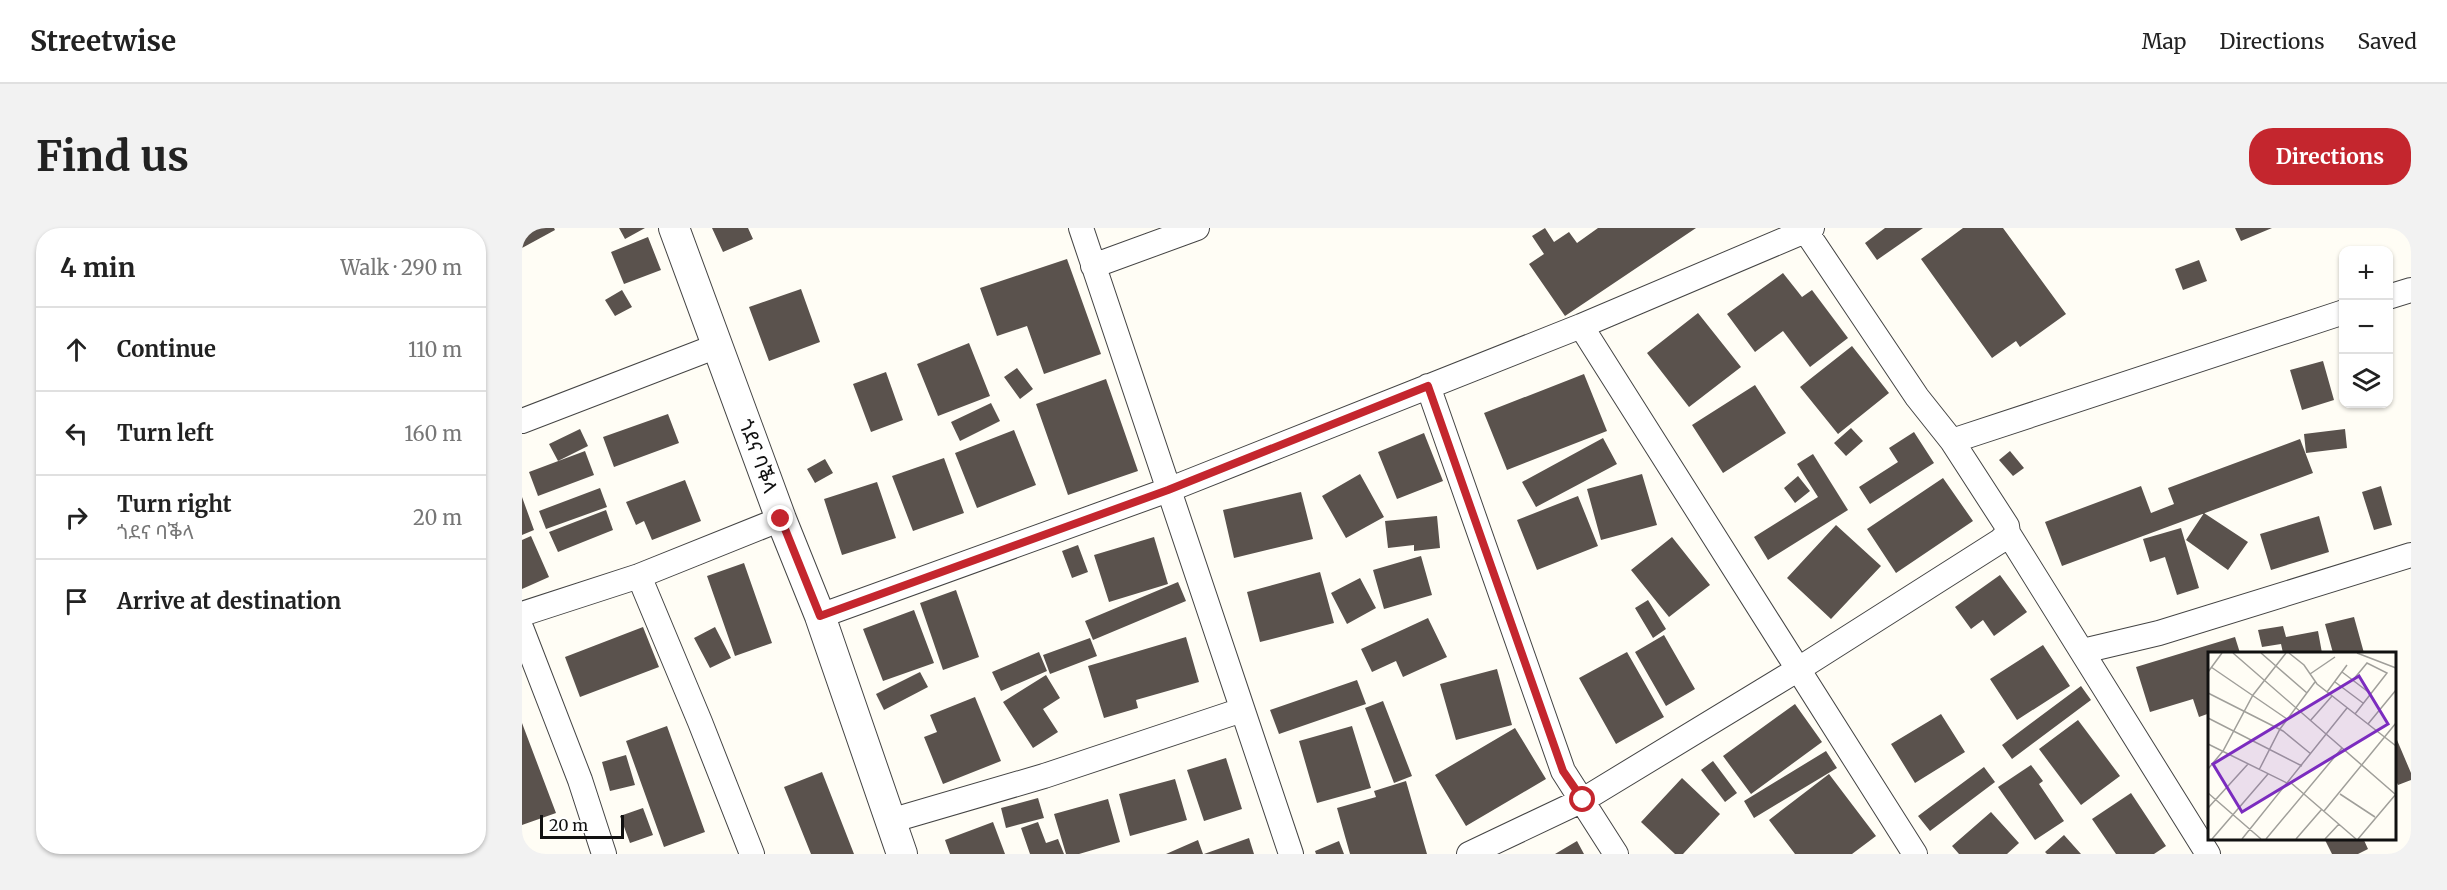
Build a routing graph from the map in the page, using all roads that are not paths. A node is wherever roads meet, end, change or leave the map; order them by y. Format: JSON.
{"nodes":[{"id":1,"x":674,"y":228,"type":"edge"},
{"id":2,"x":1081,"y":228,"type":"edge"},
{"id":3,"x":1197,"y":228,"type":"edge"},
{"id":4,"x":1797,"y":231,"type":"edge"},
{"id":5,"x":1093,"y":266,"type":"junction"},
{"id":6,"x":2411,"y":290,"type":"edge"},
{"id":7,"x":2393,"y":295,"type":"edge"},
{"id":8,"x":2339,"y":313,"type":"edge"},
{"id":9,"x":1581,"y":327,"type":"junction"},
{"id":10,"x":717,"y":346,"type":"junction"},
{"id":11,"x":1428,"y":386,"type":"junction"},
{"id":12,"x":522,"y":421,"type":"edge"},
{"id":13,"x":1952,"y":441,"type":"junction"},
{"id":14,"x":1168,"y":490,"type":"junction"},
{"id":15,"x":781,"y":519,"type":"junction"},
{"id":16,"x":2008,"y":533,"type":"junction"},
{"id":17,"x":2411,"y":555,"type":"edge"},
{"id":18,"x":639,"y":576,"type":"junction"},
{"id":19,"x":522,"y":614,"type":"edge"},
{"id":20,"x":820,"y":616,"type":"junction"},
{"id":21,"x":522,"y":630,"type":"edge"},
{"id":22,"x":2083,"y":651,"type":"junction"},
{"id":23,"x":1797,"y":670,"type":"junction"},
{"id":24,"x":1242,"y":710,"type":"junction"},
{"id":25,"x":1583,"y":800,"type":"junction"},
{"id":26,"x":890,"y":821,"type":"junction"},
{"id":27,"x":604,"y":854,"type":"edge"},
{"id":28,"x":752,"y":854,"type":"edge"},
{"id":29,"x":902,"y":854,"type":"edge"},
{"id":30,"x":1291,"y":854,"type":"edge"},
{"id":31,"x":1469,"y":854,"type":"edge"},
{"id":32,"x":1616,"y":854,"type":"edge"},
{"id":33,"x":1915,"y":854,"type":"edge"},
{"id":34,"x":2208,"y":854,"type":"edge"}],
"edges":[{"from":1,"to":10,"type":"street","name":"ጎደና ባቕላ"},
{"from":2,"to":5,"type":"street"},
{"from":3,"to":5,"type":"street"},
{"from":4,"to":9,"type":"street"},
{"from":4,"to":13,"type":"street"},
{"from":5,"to":14,"type":"street"},
{"from":6,"to":7,"type":"street"},
{"from":8,"to":13,"type":"street"},
{"from":9,"to":11,"type":"street"},
{"from":9,"to":23,"type":"street"},
{"from":10,"to":12,"type":"street"},
{"from":10,"to":15,"type":"street","name":"ጎደና ባቕላ"},
{"from":11,"to":14,"type":"street"},
{"from":11,"to":25,"type":"street"},
{"from":13,"to":16,"type":"street"},
{"from":14,"to":20,"type":"street"},
{"from":14,"to":24,"type":"street"},
{"from":15,"to":18,"type":"street"},
{"from":15,"to":20,"type":"street","name":"ጎደና ባቕላ"},
{"from":16,"to":22,"type":"street"},
{"from":16,"to":23,"type":"street"},
{"from":17,"to":22,"type":"street"},
{"from":18,"to":19,"type":"street"},
{"from":18,"to":28,"type":"street"},
{"from":20,"to":26,"type":"street","name":"ጎደና ባቕላ"},
{"from":21,"to":27,"type":"street"},
{"from":22,"to":34,"type":"street"},
{"from":23,"to":25,"type":"street"},
{"from":23,"to":33,"type":"street"},
{"from":24,"to":26,"type":"street"},
{"from":24,"to":30,"type":"street"},
{"from":25,"to":31,"type":"street"},
{"from":25,"to":32,"type":"street"},
{"from":26,"to":29,"type":"street","name":"ጎደና ባቕላ"}]}
